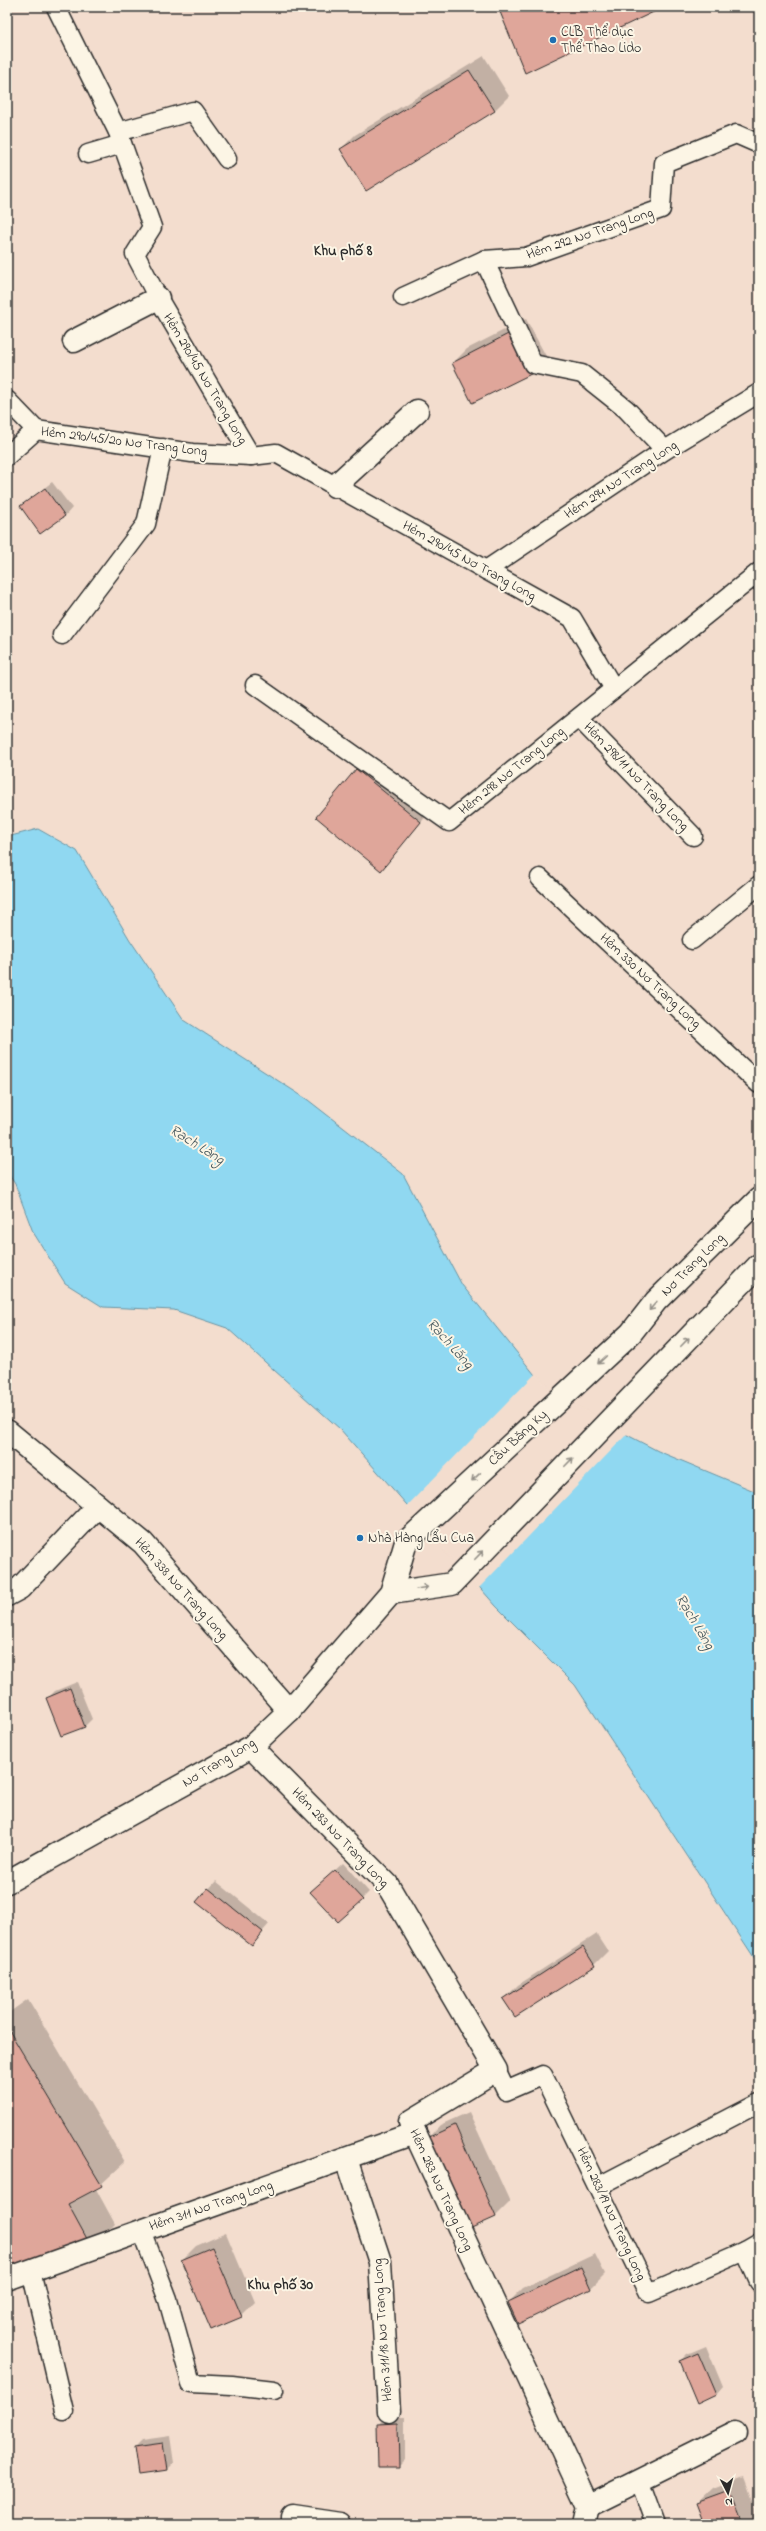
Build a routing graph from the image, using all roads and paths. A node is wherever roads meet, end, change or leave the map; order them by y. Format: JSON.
{"nodes":[{"id":1,"x":56,"y":7,"type":"edge"},
{"id":2,"x":120,"y":138,"type":"junction"},
{"id":3,"x":759,"y":144,"type":"edge"},
{"id":4,"x":88,"y":154,"type":"dead end"},
{"id":5,"x":227,"y":159,"type":"dead end"},
{"id":6,"x":484,"y":260,"type":"junction"},
{"id":7,"x":403,"y":297,"type":"dead end"},
{"id":8,"x":158,"y":298,"type":"junction"},
{"id":9,"x":74,"y":341,"type":"dead end"},
{"id":10,"x":759,"y":393,"type":"edge"},
{"id":11,"x":7,"y":400,"type":"edge"},
{"id":12,"x":417,"y":411,"type":"dead end"},
{"id":13,"x":36,"y":430,"type":"junction"},
{"id":14,"x":163,"y":448,"type":"junction"},
{"id":15,"x":665,"y":450,"type":"junction"},
{"id":16,"x":7,"y":456,"type":"edge"},
{"id":17,"x":251,"y":456,"type":"junction"},
{"id":18,"x":335,"y":486,"type":"junction"},
{"id":19,"x":486,"y":570,"type":"junction"},
{"id":20,"x":759,"y":572,"type":"edge"},
{"id":21,"x":62,"y":635,"type":"dead end"},
{"id":22,"x":255,"y":685,"type":"dead end"},
{"id":23,"x":614,"y":688,"type":"junction"},
{"id":24,"x":579,"y":718,"type":"junction"},
{"id":25,"x":693,"y":836,"type":"dead end"},
{"id":26,"x":540,"y":878,"type":"dead end"},
{"id":27,"x":758,"y":887,"type":"edge"},
{"id":28,"x":692,"y":940,"type":"dead end"},
{"id":29,"x":759,"y":1084,"type":"edge"},
{"id":30,"x":759,"y":1199,"type":"edge"},
{"id":31,"x":759,"y":1265,"type":"edge"},
{"id":32,"x":631,"y":1333,"type":"joint"},
{"id":33,"x":7,"y":1431,"type":"edge"},
{"id":34,"x":98,"y":1506,"type":"junction"},
{"id":35,"x":406,"y":1542,"type":"joint"},
{"id":36,"x":391,"y":1593,"type":"junction"},
{"id":37,"x":7,"y":1595,"type":"edge"},
{"id":38,"x":289,"y":1711,"type":"junction"},
{"id":39,"x":251,"y":1747,"type":"junction"},
{"id":40,"x":7,"y":1882,"type":"edge"},
{"id":41,"x":496,"y":2070,"type":"junction"},
{"id":42,"x":759,"y":2104,"type":"edge"},
{"id":43,"x":415,"y":2134,"type":"junction"},
{"id":44,"x":346,"y":2158,"type":"junction"},
{"id":45,"x":599,"y":2186,"type":"junction"},
{"id":46,"x":142,"y":2231,"type":"junction"},
{"id":47,"x":752,"y":2247,"type":"edge"},
{"id":48,"x":31,"y":2270,"type":"junction"},
{"id":49,"x":7,"y":2279,"type":"edge"},
{"id":50,"x":759,"y":2282,"type":"edge"},
{"id":51,"x":274,"y":2390,"type":"dead end"},
{"id":52,"x":64,"y":2410,"type":"dead end"},
{"id":53,"x":389,"y":2411,"type":"dead end"},
{"id":54,"x":735,"y":2433,"type":"dead end"},
{"id":55,"x":638,"y":2480,"type":"junction"},
{"id":56,"x":586,"y":2515,"type":"edge"},
{"id":57,"x":293,"y":2524,"type":"edge"},
{"id":58,"x":340,"y":2524,"type":"edge"},
{"id":59,"x":655,"y":2524,"type":"edge"}],
"edges":[{"from":1,"to":2,"type":"lane","name":"Hẻm 290/45 Nơ Trang Long"},
{"from":2,"to":4,"type":"lane"},
{"from":2,"to":5,"type":"lane"},
{"from":2,"to":8,"type":"lane","name":"Hẻm 290/45 Nơ Trang Long"},
{"from":3,"to":6,"type":"lane","name":"Hẻm 292 Nơ Trang Long"},
{"from":6,"to":7,"type":"lane","name":"Hẻm 292 Nơ Trang Long"},
{"from":6,"to":15,"type":"lane"},
{"from":8,"to":9,"type":"street"},
{"from":8,"to":17,"type":"lane","name":"Hẻm 290/45 Nơ Trang Long"},
{"from":10,"to":15,"type":"lane","name":"Hẻm 294 Nơ Trang Long"},
{"from":11,"to":13,"type":"lane"},
{"from":12,"to":18,"type":"street"},
{"from":13,"to":14,"type":"lane","name":"Hẻm 290/45/20 Nơ Trang Long"},
{"from":13,"to":16,"type":"lane","name":"Hẻm 290/45/20 Nơ Trang Long"},
{"from":14,"to":17,"type":"lane","name":"Hẻm 290/45/20 Nơ Trang Long"},
{"from":14,"to":21,"type":"lane"},
{"from":15,"to":19,"type":"lane","name":"Hẻm 294 Nơ Trang Long"},
{"from":17,"to":18,"type":"lane","name":"Hẻm 290/45 Nơ Trang Long"},
{"from":18,"to":19,"type":"lane","name":"Hẻm 290/45 Nơ Trang Long"},
{"from":19,"to":23,"type":"lane","name":"Hẻm 290/45 Nơ Trang Long"},
{"from":20,"to":23,"type":"lane","name":"Hẻm 298 Nơ Trang Long"},
{"from":22,"to":24,"type":"lane","name":"Hẻm 298 Nơ Trang Long"},
{"from":23,"to":24,"type":"lane","name":"Hẻm 298 Nơ Trang Long"},
{"from":24,"to":25,"type":"lane","name":"Hẻm 298/11 Nơ Trang Long"},
{"from":26,"to":29,"type":"lane","name":"Hẻm 330 Nơ Trang Long"},
{"from":27,"to":28,"type":"lane"},
{"from":30,"to":32,"type":"street","name":"Nơ Trang Long","one_way":true},
{"from":36,"to":31,"type":"street","one_way":true},
{"from":32,"to":35,"type":"street","name":"Cầu Băng Ky","one_way":true},
{"from":33,"to":34,"type":"street","name":"Hẻm 338 Nơ Trang Long"},
{"from":34,"to":37,"type":"street"},
{"from":34,"to":38,"type":"street","name":"Hẻm 338 Nơ Trang Long"},
{"from":35,"to":36,"type":"street","name":"Nơ Trang Long"},
{"from":36,"to":38,"type":"street","name":"Nơ Trang Long"},
{"from":38,"to":39,"type":"street","name":"Nơ Trang Long"},
{"from":39,"to":40,"type":"street","name":"Nơ Trang Long"},
{"from":39,"to":41,"type":"street","name":"Hẻm 283 Nơ Trang Long"},
{"from":41,"to":43,"type":"street","name":"Hẻm 283 Nơ Trang Long"},
{"from":41,"to":45,"type":"lane","name":"Hẻm 283/19 Nơ Trang Long"},
{"from":42,"to":45,"type":"lane"},
{"from":43,"to":44,"type":"street","name":"Hẻm 311 Nơ Trang Long"},
{"from":43,"to":56,"type":"street","name":"Hẻm 283 Nơ Trang Long"},
{"from":44,"to":46,"type":"street","name":"Hẻm 311 Nơ Trang Long"},
{"from":44,"to":53,"type":"street","name":"Hẻm 311/18 Nơ Trang Long"},
{"from":45,"to":47,"type":"lane","name":"Hẻm 283/19 Nơ Trang Long"},
{"from":46,"to":48,"type":"street","name":"Hẻm 311 Nơ Trang Long"},
{"from":46,"to":51,"type":"lane"},
{"from":47,"to":50,"type":"lane","name":"Hẻm 283/19 Nơ Trang Long"},
{"from":48,"to":49,"type":"street","name":"Hẻm 311 Nơ Trang Long"},
{"from":48,"to":52,"type":"lane"},
{"from":54,"to":55,"type":"street"},
{"from":55,"to":56,"type":"street"},
{"from":55,"to":59,"type":"lane"},
{"from":57,"to":58,"type":"street"}]}
